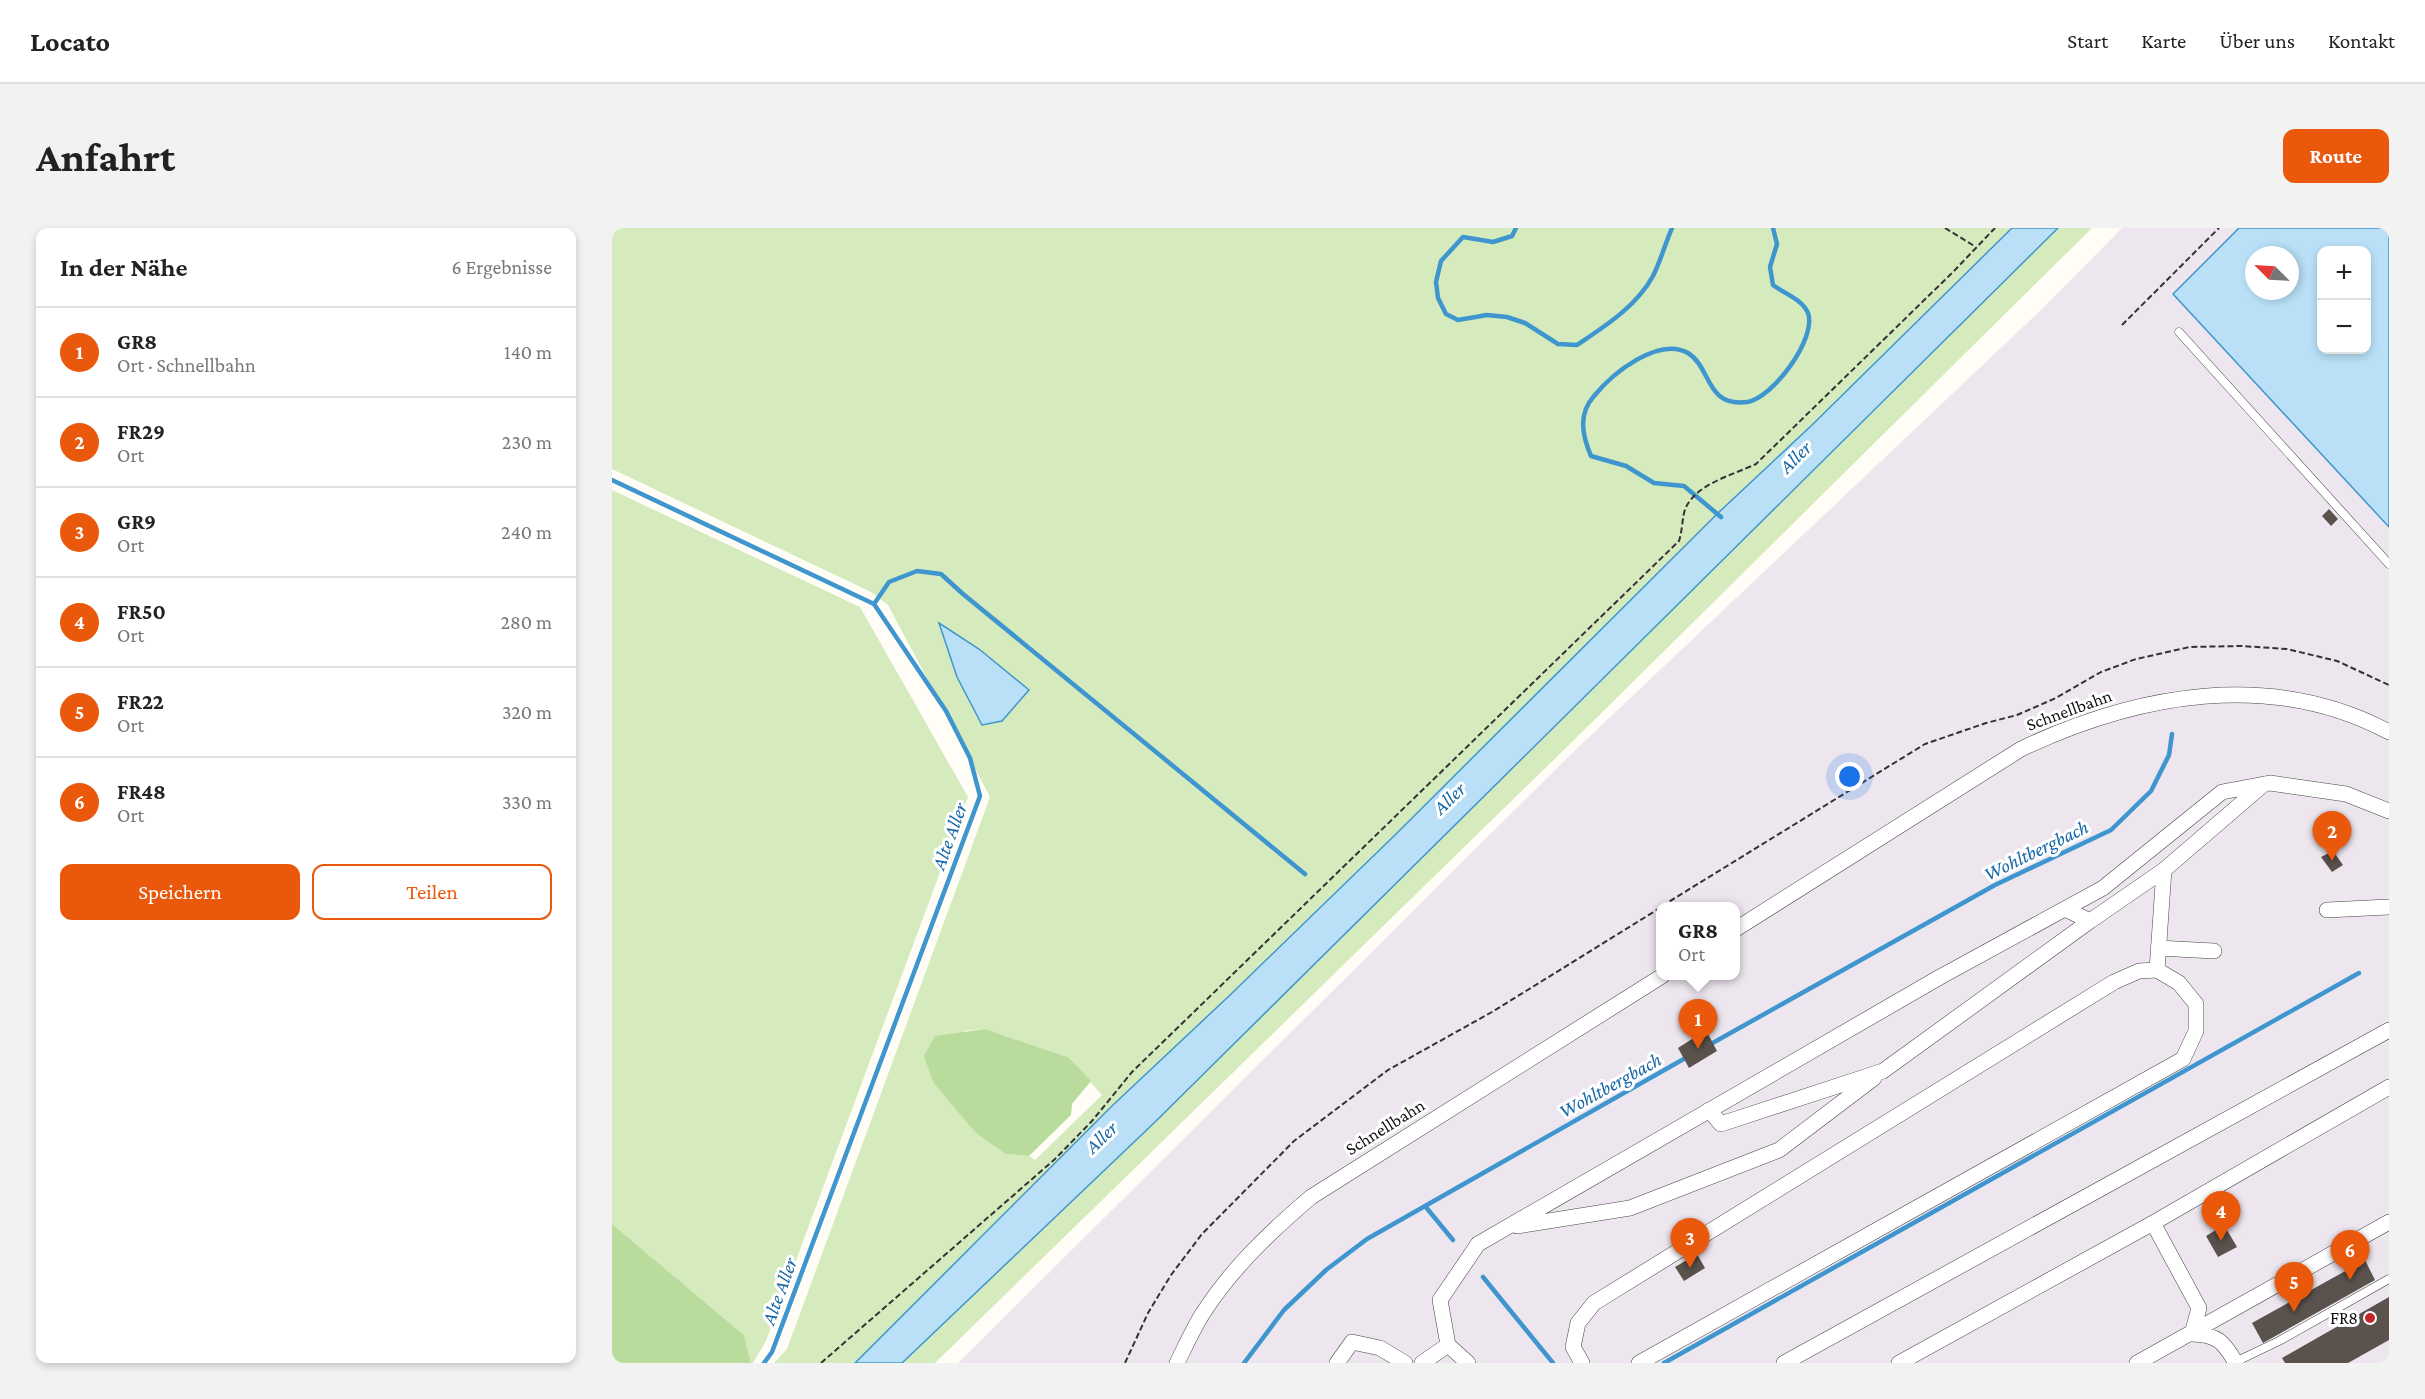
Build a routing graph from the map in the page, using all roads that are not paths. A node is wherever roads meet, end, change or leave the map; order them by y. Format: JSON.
{"nodes":[{"id":1,"x":2179,"y":332,"type":"dead end"},
{"id":2,"x":2389,"y":564,"type":"edge"},
{"id":3,"x":2389,"y":732,"type":"edge"},
{"id":4,"x":2264,"y":784,"type":"junction"},
{"id":5,"x":2387,"y":813,"type":"edge"},
{"id":6,"x":2164,"y":870,"type":"junction"},
{"id":7,"x":2389,"y":907,"type":"edge"},
{"id":8,"x":2065,"y":909,"type":"junction"},
{"id":9,"x":2327,"y":910,"type":"dead end"},
{"id":10,"x":2090,"y":921,"type":"junction"},
{"id":11,"x":1740,"y":926,"type":"edge"},
{"id":12,"x":2158,"y":948,"type":"junction"},
{"id":13,"x":2214,"y":951,"type":"dead end"},
{"id":14,"x":2157,"y":970,"type":"junction"},
{"id":15,"x":1656,"y":979,"type":"edge"},
{"id":16,"x":2389,"y":1030,"type":"edge"},
{"id":17,"x":1883,"y":1071,"type":"junction"},
{"id":18,"x":2389,"y":1087,"type":"edge"},
{"id":19,"x":1709,"y":1110,"type":"junction"},
{"id":20,"x":2153,"y":1222,"type":"junction"},
{"id":21,"x":2389,"y":1222,"type":"edge"},
{"id":22,"x":1506,"y":1228,"type":"junction"},
{"id":23,"x":2389,"y":1279,"type":"edge"},
{"id":24,"x":2192,"y":1334,"type":"junction"},
{"id":25,"x":1448,"y":1345,"type":"junction"},
{"id":26,"x":1177,"y":1363,"type":"edge"},
{"id":27,"x":1337,"y":1363,"type":"edge"},
{"id":28,"x":1405,"y":1363,"type":"edge"},
{"id":29,"x":1422,"y":1363,"type":"edge"},
{"id":30,"x":1468,"y":1363,"type":"edge"},
{"id":31,"x":1582,"y":1363,"type":"edge"},
{"id":32,"x":1639,"y":1363,"type":"edge"},
{"id":33,"x":1784,"y":1363,"type":"edge"},
{"id":34,"x":1899,"y":1363,"type":"edge"},
{"id":35,"x":2137,"y":1363,"type":"edge"},
{"id":36,"x":2232,"y":1363,"type":"edge"}],
"edges":[{"from":1,"to":2,"type":"lane"},
{"from":3,"to":11,"type":"street","name":"Schnellbahn"},
{"from":4,"to":5,"type":"street"},
{"from":4,"to":6,"type":"street"},
{"from":4,"to":8,"type":"street"},
{"from":6,"to":10,"type":"street"},
{"from":6,"to":12,"type":"street"},
{"from":7,"to":9,"type":"street"},
{"from":8,"to":10,"type":"street"},
{"from":8,"to":19,"type":"street"},
{"from":10,"to":17,"type":"street"},
{"from":12,"to":13,"type":"street"},
{"from":12,"to":14,"type":"street"},
{"from":14,"to":31,"type":"street"},
{"from":14,"to":32,"type":"street"},
{"from":15,"to":26,"type":"street","name":"Schnellbahn"},
{"from":16,"to":33,"type":"street"},
{"from":17,"to":19,"type":"street"},
{"from":17,"to":22,"type":"street"},
{"from":18,"to":20,"type":"street"},
{"from":19,"to":22,"type":"street"},
{"from":20,"to":24,"type":"street"},
{"from":20,"to":34,"type":"street"},
{"from":21,"to":24,"type":"street"},
{"from":22,"to":25,"type":"street"},
{"from":23,"to":36,"type":"lane"},
{"from":24,"to":35,"type":"street"},
{"from":24,"to":36,"type":"street"},
{"from":25,"to":29,"type":"street"},
{"from":25,"to":30,"type":"street"},
{"from":27,"to":28,"type":"street"}]}
